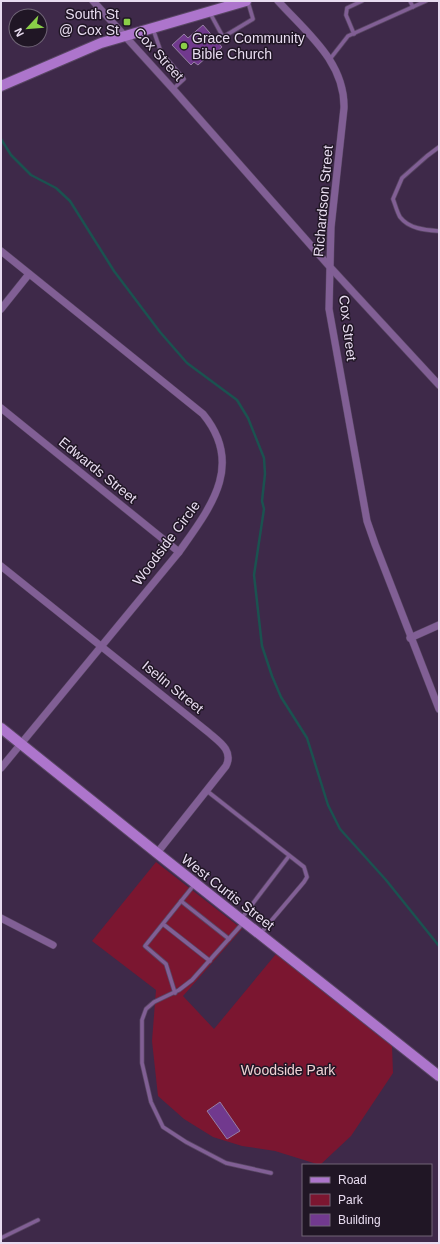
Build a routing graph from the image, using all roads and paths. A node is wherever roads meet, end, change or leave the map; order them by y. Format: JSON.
{"nodes":[{"id":1,"x":93,"y":1,"type":"edge"},
{"id":2,"x":247,"y":1,"type":"edge"},
{"id":3,"x":278,"y":1,"type":"edge"},
{"id":4,"x":362,"y":1,"type":"edge"},
{"id":5,"x":410,"y":1,"type":"edge"},
{"id":6,"x":426,"y":1,"type":"edge"},
{"id":7,"x":413,"y":7,"type":"junction"},
{"id":8,"x":209,"y":12,"type":"junction"},
{"id":9,"x":153,"y":28,"type":"junction"},
{"id":10,"x":354,"y":34,"type":"junction"},
{"id":11,"x":125,"y":36,"type":"junction"},
{"id":12,"x":330,"y":59,"type":"junction"},
{"id":13,"x":1,"y":86,"type":"edge"},
{"id":14,"x":174,"y":89,"type":"junction"},
{"id":15,"x":439,"y":147,"type":"edge"},
{"id":16,"x":439,"y":231,"type":"edge"},
{"id":17,"x":1,"y":251,"type":"edge"},
{"id":18,"x":330,"y":267,"type":"junction"},
{"id":19,"x":29,"y":274,"type":"junction"},
{"id":20,"x":1,"y":309,"type":"edge"},
{"id":21,"x":439,"y":385,"type":"edge"},
{"id":22,"x":1,"y":408,"type":"edge"},
{"id":23,"x":179,"y":552,"type":"junction"},
{"id":24,"x":1,"y":566,"type":"edge"},
{"id":25,"x":439,"y":625,"type":"edge"},
{"id":26,"x":410,"y":638,"type":"junction"},
{"id":27,"x":100,"y":646,"type":"junction"},
{"id":28,"x":439,"y":709,"type":"edge"},
{"id":29,"x":1,"y":728,"type":"edge"},
{"id":30,"x":21,"y":743,"type":"junction"},
{"id":31,"x":1,"y":768,"type":"edge"},
{"id":32,"x":206,"y":790,"type":"junction"},
{"id":33,"x":156,"y":854,"type":"junction"},
{"id":34,"x":289,"y":856,"type":"junction"},
{"id":35,"x":195,"y":884,"type":"junction"},
{"id":36,"x":181,"y":901,"type":"junction"},
{"id":37,"x":1,"y":918,"type":"edge"},
{"id":38,"x":242,"y":921,"type":"junction"},
{"id":39,"x":162,"y":924,"type":"junction"},
{"id":40,"x":260,"y":935,"type":"junction"},
{"id":41,"x":229,"y":940,"type":"junction"},
{"id":42,"x":54,"y":945,"type":"dead end"},
{"id":43,"x":210,"y":961,"type":"junction"},
{"id":44,"x":175,"y":993,"type":"junction"},
{"id":45,"x":439,"y":1076,"type":"edge"},
{"id":46,"x":271,"y":1173,"type":"dead end"},
{"id":47,"x":38,"y":1220,"type":"dead end"},
{"id":48,"x":1,"y":1238,"type":"edge"}],
"edges":[{"from":1,"to":11,"type":"street","name":"Cox Street"},
{"from":2,"to":8,"type":"street"},
{"from":2,"to":8,"type":"lane"},
{"from":3,"to":12,"type":"street","name":"Richardson Street"},
{"from":4,"to":10,"type":"lane"},
{"from":5,"to":7,"type":"lane"},
{"from":6,"to":7,"type":"lane"},
{"from":7,"to":10,"type":"lane"},
{"from":8,"to":9,"type":"street"},
{"from":9,"to":11,"type":"street"},
{"from":9,"to":14,"type":"lane"},
{"from":10,"to":12,"type":"lane"},
{"from":11,"to":13,"type":"street"},
{"from":11,"to":14,"type":"street","name":"Cox Street"},
{"from":12,"to":18,"type":"street","name":"Richardson Street"},
{"from":14,"to":18,"type":"street","name":"Cox Street"},
{"from":15,"to":16,"type":"lane"},
{"from":17,"to":19,"type":"street","name":"Woodside Circle"},
{"from":18,"to":21,"type":"street","name":"Richardson Street"},
{"from":18,"to":26,"type":"street","name":"Cox Street"},
{"from":19,"to":20,"type":"street"},
{"from":19,"to":23,"type":"street","name":"Woodside Circle"},
{"from":22,"to":23,"type":"street","name":"Edwards Street"},
{"from":23,"to":27,"type":"street","name":"Woodside Circle"},
{"from":24,"to":27,"type":"street","name":"Iselin Street"},
{"from":25,"to":26,"type":"street"},
{"from":26,"to":28,"type":"street","name":"Cox Street"},
{"from":27,"to":30,"type":"street","name":"Woodside Circle"},
{"from":27,"to":32,"type":"street","name":"Iselin Street"},
{"from":29,"to":30,"type":"street","name":"West Curtis Street"},
{"from":30,"to":31,"type":"street","name":"Woodside Circle"},
{"from":30,"to":33,"type":"street","name":"West Curtis Street"},
{"from":32,"to":33,"type":"street","name":"Iselin Street"},
{"from":32,"to":34,"type":"lane"},
{"from":33,"to":35,"type":"street","name":"West Curtis Street"},
{"from":34,"to":38,"type":"lane"},
{"from":34,"to":40,"type":"lane"},
{"from":35,"to":36,"type":"lane"},
{"from":35,"to":38,"type":"street","name":"West Curtis Street"},
{"from":36,"to":39,"type":"lane"},
{"from":36,"to":41,"type":"lane"},
{"from":37,"to":42,"type":"street"},
{"from":38,"to":40,"type":"street","name":"West Curtis Street"},
{"from":38,"to":41,"type":"lane"},
{"from":39,"to":43,"type":"lane"},
{"from":39,"to":44,"type":"lane"},
{"from":40,"to":45,"type":"street","name":"West Curtis Street"},
{"from":41,"to":43,"type":"lane"},
{"from":43,"to":44,"type":"lane"},
{"from":44,"to":46,"type":"lane"},
{"from":47,"to":48,"type":"lane"}]}
